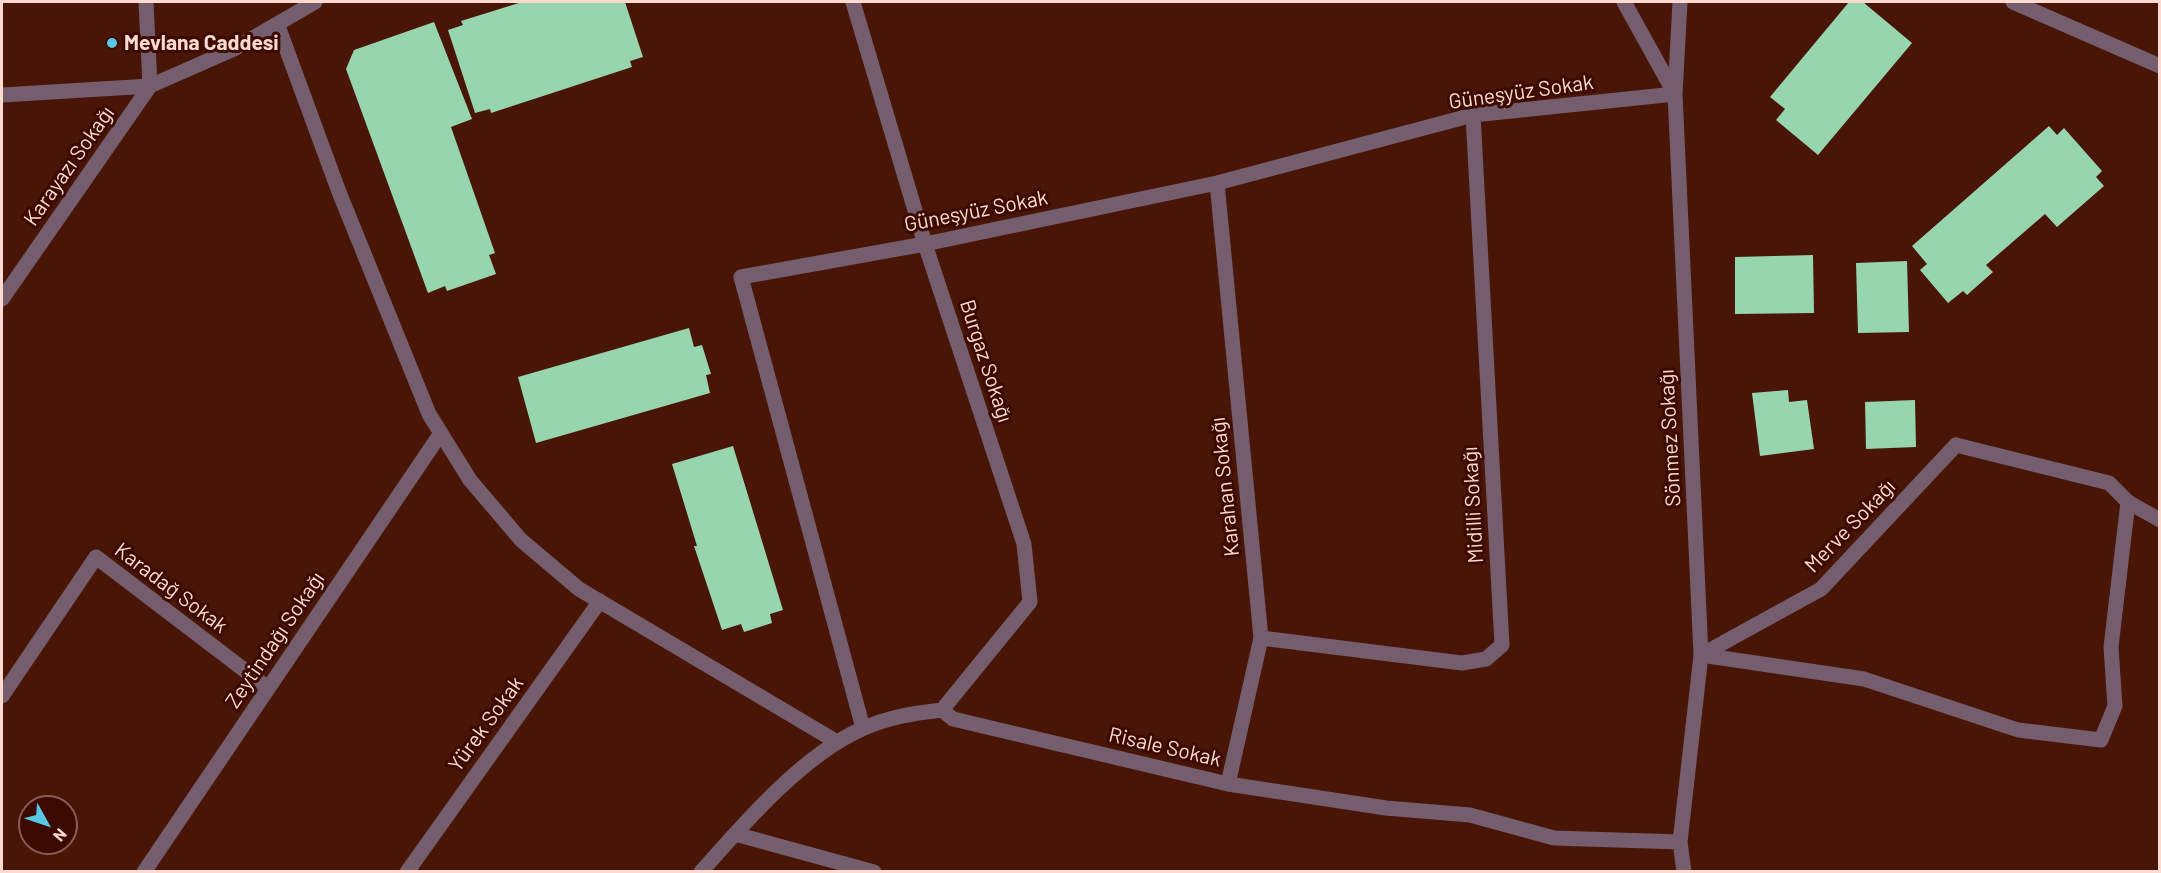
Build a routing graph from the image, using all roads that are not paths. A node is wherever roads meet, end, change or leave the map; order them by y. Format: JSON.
{"nodes":[{"id":1,"x":146,"y":2,"type":"edge"},
{"id":2,"x":315,"y":2,"type":"edge"},
{"id":3,"x":853,"y":2,"type":"edge"},
{"id":4,"x":1624,"y":2,"type":"edge"},
{"id":5,"x":1680,"y":2,"type":"edge"},
{"id":6,"x":2013,"y":2,"type":"edge"},
{"id":7,"x":278,"y":26,"type":"junction"},
{"id":8,"x":2160,"y":66,"type":"edge"},
{"id":9,"x":150,"y":86,"type":"junction"},
{"id":10,"x":1675,"y":94,"type":"junction"},
{"id":11,"x":2,"y":95,"type":"edge"},
{"id":12,"x":1473,"y":115,"type":"junction"},
{"id":13,"x":1217,"y":183,"type":"junction"},
{"id":14,"x":925,"y":243,"type":"junction"},
{"id":15,"x":2,"y":299,"type":"edge"},
{"id":16,"x":441,"y":433,"type":"junction"},
{"id":17,"x":2128,"y":502,"type":"junction"},
{"id":18,"x":2160,"y":520,"type":"edge"},
{"id":19,"x":600,"y":601,"type":"junction"},
{"id":20,"x":1261,"y":638,"type":"junction"},
{"id":21,"x":1701,"y":654,"type":"junction"},
{"id":22,"x":268,"y":688,"type":"junction"},
{"id":23,"x":2,"y":696,"type":"edge"},
{"id":24,"x":942,"y":710,"type":"junction"},
{"id":25,"x":863,"y":728,"type":"junction"},
{"id":26,"x":837,"y":742,"type":"junction"},
{"id":27,"x":1228,"y":783,"type":"junction"},
{"id":28,"x":735,"y":834,"type":"junction"},
{"id":29,"x":1680,"y":842,"type":"junction"},
{"id":30,"x":144,"y":872,"type":"edge"},
{"id":31,"x":407,"y":872,"type":"edge"},
{"id":32,"x":701,"y":872,"type":"edge"},
{"id":33,"x":874,"y":872,"type":"edge"},
{"id":34,"x":1684,"y":872,"type":"edge"}],
"edges":[{"from":1,"to":9,"type":"street"},
{"from":2,"to":7,"type":"street"},
{"from":3,"to":14,"type":"street","name":"Burgaz Sokağı"},
{"from":4,"to":10,"type":"street"},
{"from":5,"to":10,"type":"street","name":"Sönmez Sokağı"},
{"from":6,"to":8,"type":"street"},
{"from":7,"to":9,"type":"street"},
{"from":7,"to":16,"type":"street"},
{"from":9,"to":11,"type":"street"},
{"from":9,"to":15,"type":"street","name":"Karayazı Sokağı"},
{"from":10,"to":12,"type":"street","name":"Güneşyüz Sokak"},
{"from":10,"to":21,"type":"street","name":"Sönmez Sokağı"},
{"from":12,"to":13,"type":"street","name":"Güneşyüz Sokak"},
{"from":12,"to":20,"type":"street","name":"Midilli Sokağı"},
{"from":13,"to":14,"type":"street","name":"Güneşyüz Sokak"},
{"from":13,"to":20,"type":"street","name":"Karahan Sokağı"},
{"from":14,"to":24,"type":"street","name":"Burgaz Sokağı"},
{"from":14,"to":25,"type":"street","name":"Güneşyüz Sokak"},
{"from":16,"to":19,"type":"street"},
{"from":16,"to":22,"type":"street","name":"Zeytindağı Sokağı"},
{"from":17,"to":18,"type":"street"},
{"from":17,"to":21,"type":"street","name":"Merve Sokağı"},
{"from":17,"to":21,"type":"street"},
{"from":19,"to":26,"type":"street"},
{"from":19,"to":31,"type":"street","name":"Yürek Sokak"},
{"from":20,"to":27,"type":"street","name":"Karahan Sokağı"},
{"from":21,"to":29,"type":"street","name":"Sönmez Sokağı"},
{"from":22,"to":23,"type":"street","name":"Karadağ Sokak"},
{"from":22,"to":30,"type":"street","name":"Zeytindağı Sokağı"},
{"from":24,"to":25,"type":"street"},
{"from":24,"to":27,"type":"street","name":"Risale Sokak"},
{"from":25,"to":26,"type":"street"},
{"from":26,"to":28,"type":"street"},
{"from":27,"to":29,"type":"street","name":"Risale Sokak"},
{"from":28,"to":32,"type":"street"},
{"from":28,"to":33,"type":"street"},
{"from":29,"to":34,"type":"street","name":"Sönmez Sokağı"}]}
